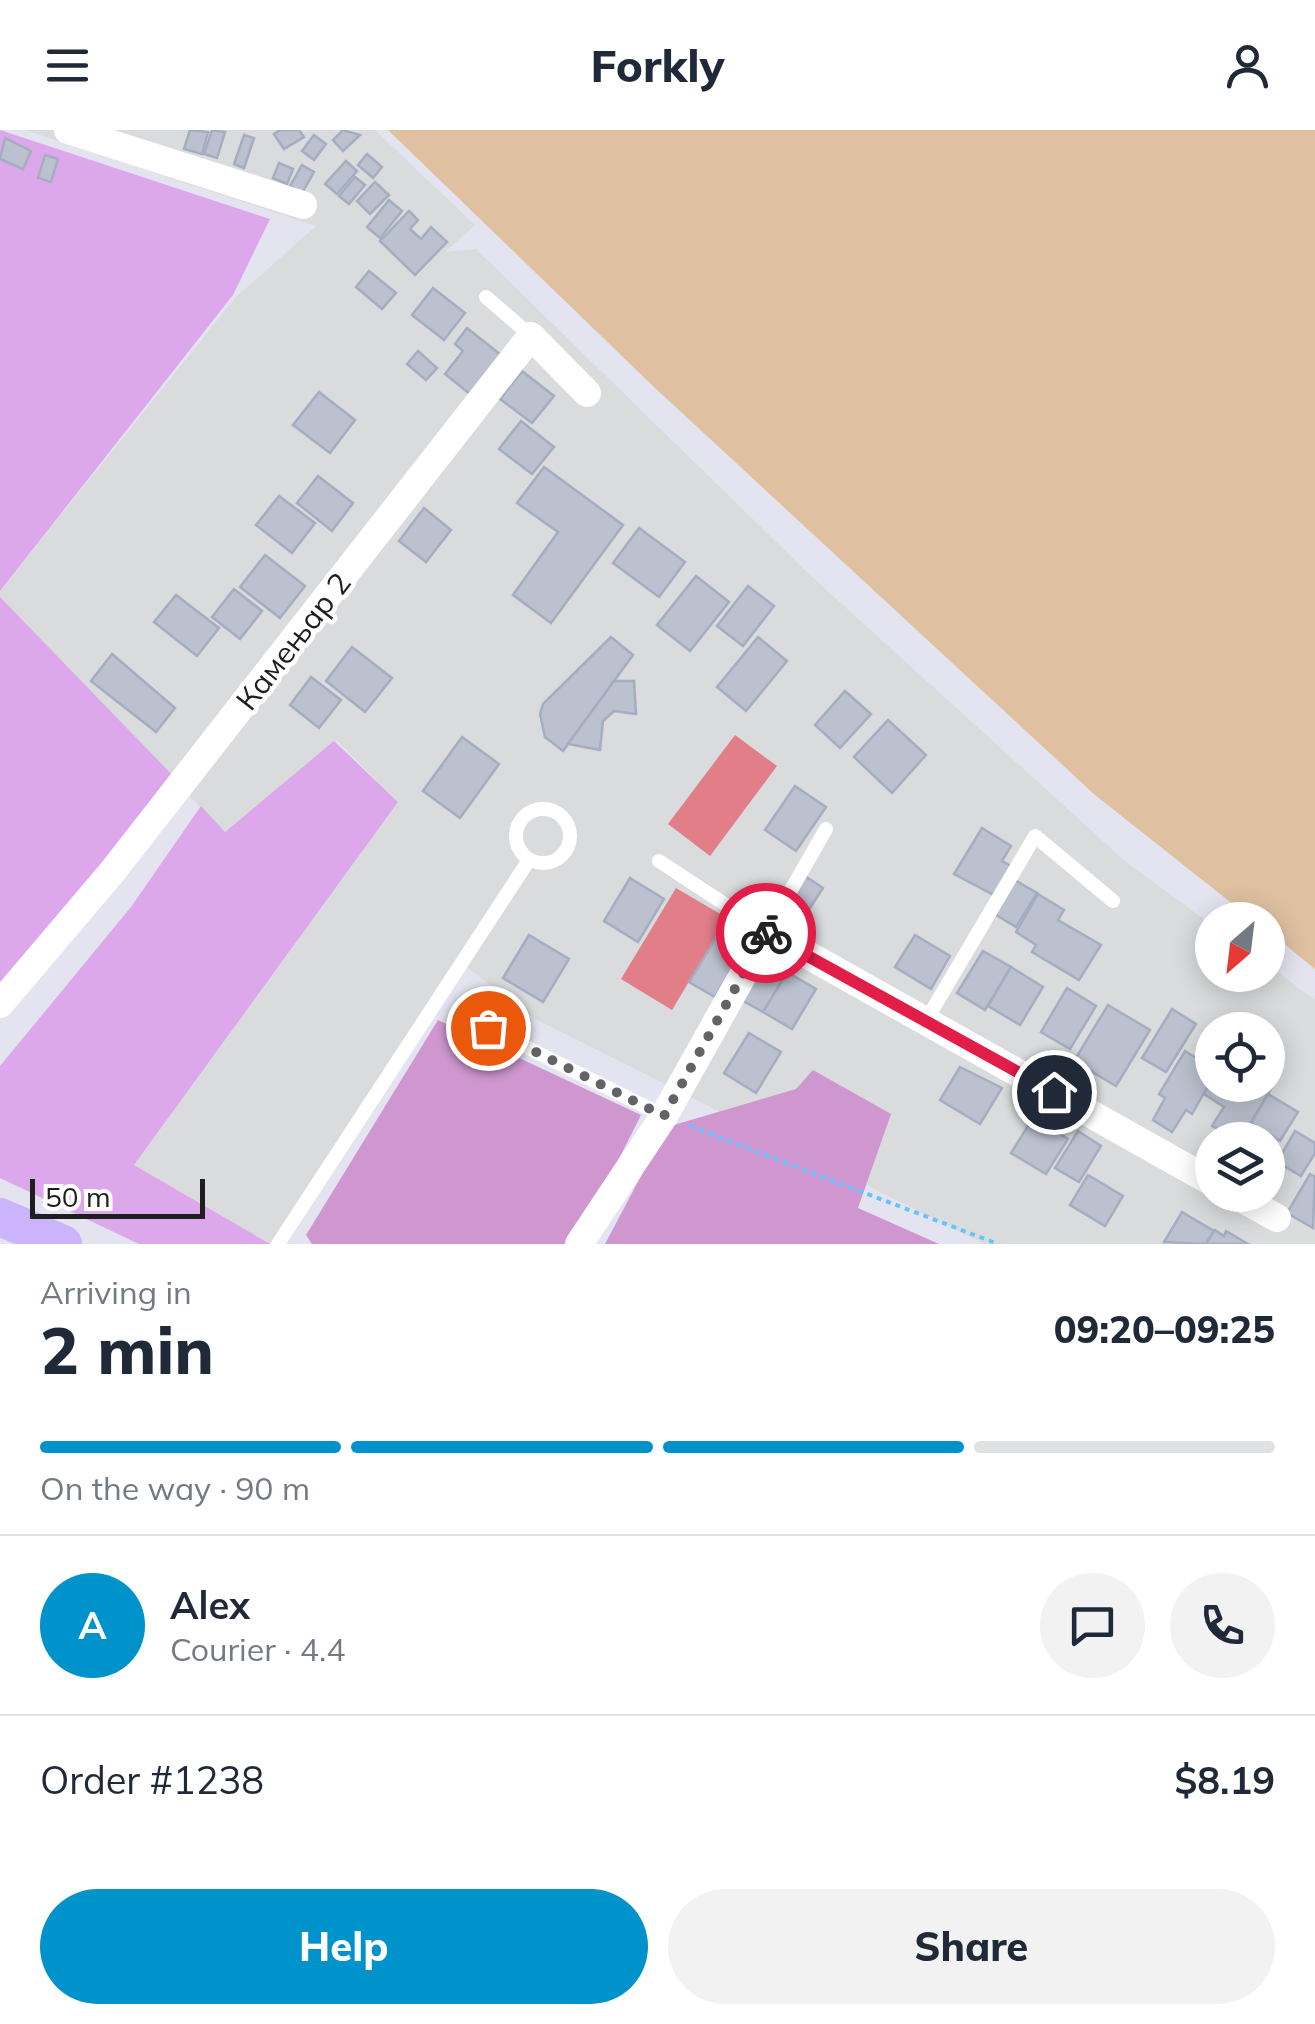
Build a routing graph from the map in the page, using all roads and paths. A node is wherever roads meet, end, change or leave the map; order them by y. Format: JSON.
{"nodes":[{"id":1,"x":68,"y":130,"type":"edge"},
{"id":2,"x":137,"y":140,"type":"edge"},
{"id":3,"x":302,"y":205,"type":"dead end"},
{"id":4,"x":486,"y":296,"type":"dead end"},
{"id":5,"x":532,"y":336,"type":"junction"},
{"id":6,"x":587,"y":393,"type":"dead end"},
{"id":7,"x":826,"y":829,"type":"dead end"},
{"id":8,"x":529,"y":860,"type":"dead end"},
{"id":9,"x":659,"y":860,"type":"dead end"},
{"id":10,"x":1113,"y":901,"type":"dead end"},
{"id":11,"x":767,"y":932,"type":"junction"},
{"id":12,"x":0,"y":1004,"type":"edge"},
{"id":13,"x":927,"y":1019,"type":"junction"},
{"id":14,"x":488,"y":1028,"type":"dead end"},
{"id":15,"x":664,"y":1116,"type":"junction"},
{"id":16,"x":1195,"y":1172,"type":"edge"},
{"id":17,"x":1266,"y":1212,"type":"edge"},
{"id":18,"x":0,"y":1217,"type":"edge"},
{"id":19,"x":1277,"y":1218,"type":"dead end"},
{"id":20,"x":64,"y":1244,"type":"edge"},
{"id":21,"x":278,"y":1244,"type":"edge"},
{"id":22,"x":579,"y":1244,"type":"edge"},
{"id":23,"x":998,"y":1244,"type":"edge"}],
"edges":[{"from":1,"to":2,"type":"street"},
{"from":2,"to":3,"type":"street"},
{"from":4,"to":5,"type":"lane"},
{"from":5,"to":6,"type":"street"},
{"from":5,"to":12,"type":"street","name":"Камењар 2"},
{"from":7,"to":11,"type":"lane"},
{"from":8,"to":21,"type":"lane"},
{"from":9,"to":11,"type":"lane"},
{"from":10,"to":13,"type":"lane"},
{"from":11,"to":13,"type":"street"},
{"from":11,"to":15,"type":"street"},
{"from":13,"to":16,"type":"street"},
{"from":14,"to":15,"type":"lane"},
{"from":15,"to":22,"type":"street"},
{"from":15,"to":23,"type":"path"},
{"from":17,"to":19,"type":"street"},
{"from":18,"to":20,"type":"street"}]}
